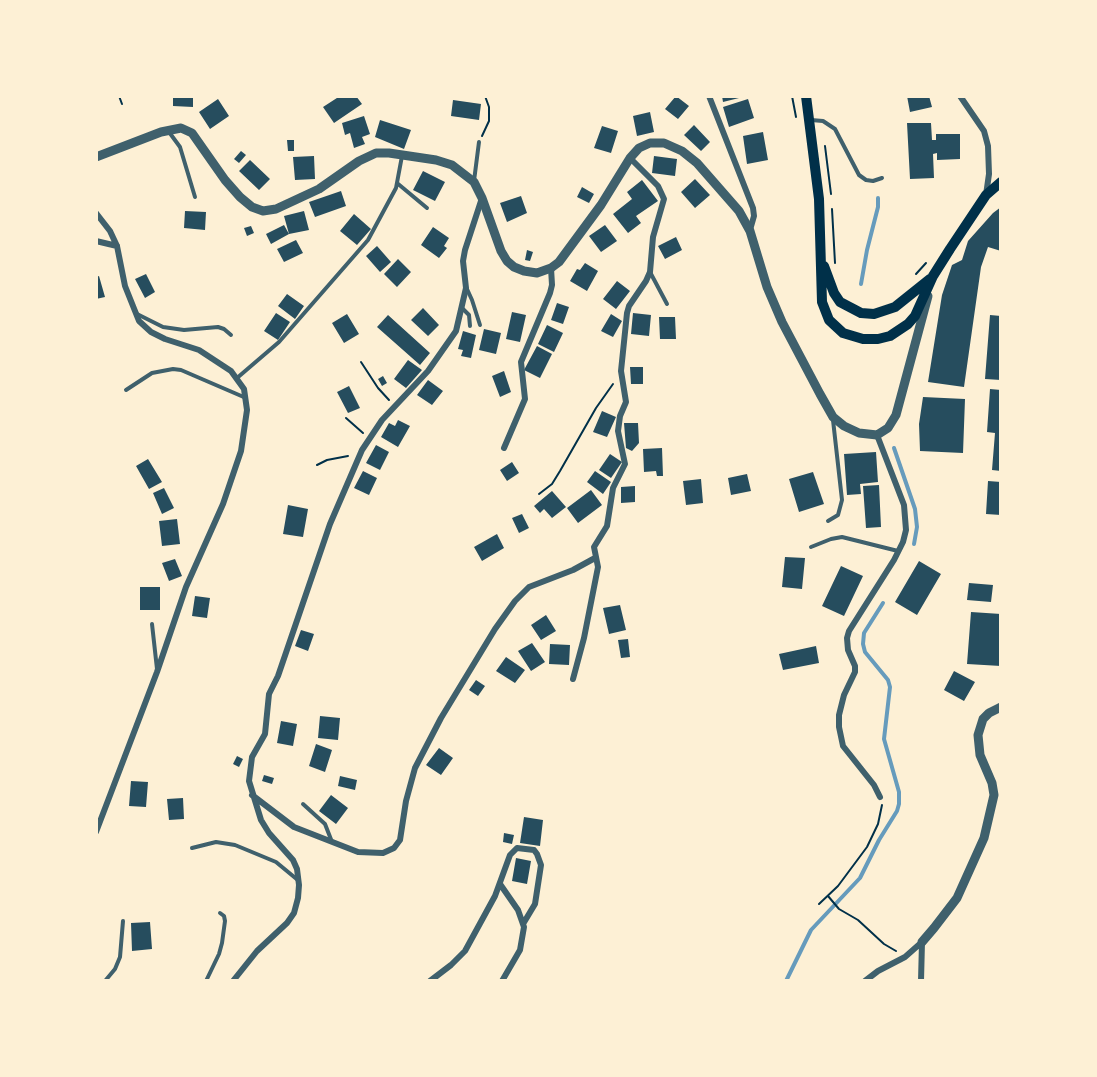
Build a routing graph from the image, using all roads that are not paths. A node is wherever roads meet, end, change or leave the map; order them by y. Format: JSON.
{"nodes":[{"id":1,"x":709,"y":96,"type":"edge"},
{"id":2,"x":806,"y":96,"type":"edge"},
{"id":3,"x":960,"y":96,"type":"edge"},
{"id":4,"x":810,"y":119,"type":"junction"},
{"id":5,"x":168,"y":130,"type":"junction"},
{"id":6,"x":479,"y":142,"type":"road end"},
{"id":7,"x":402,"y":155,"type":"junction"},
{"id":8,"x":96,"y":157,"type":"edge"},
{"id":9,"x":630,"y":158,"type":"junction"},
{"id":10,"x":882,"y":178,"type":"dead end"},
{"id":11,"x":474,"y":182,"type":"junction"},
{"id":12,"x":1001,"y":182,"type":"edge"},
{"id":13,"x":397,"y":183,"type":"junction"},
{"id":14,"x":1001,"y":189,"type":"edge"},
{"id":15,"x":986,"y":195,"type":"junction"},
{"id":16,"x":195,"y":197,"type":"dead end"},
{"id":17,"x":482,"y":198,"type":"junction"},
{"id":18,"x":426,"y":208,"type":"dead end"},
{"id":19,"x":96,"y":213,"type":"edge"},
{"id":20,"x":750,"y":231,"type":"junction"},
{"id":21,"x":96,"y":241,"type":"edge"},
{"id":22,"x":117,"y":246,"type":"junction"},
{"id":23,"x":821,"y":260,"type":"junction"},
{"id":24,"x":551,"y":268,"type":"junction"},
{"id":25,"x":650,"y":272,"type":"junction"},
{"id":26,"x":933,"y":276,"type":"junction"},
{"id":27,"x":466,"y":288,"type":"junction"},
{"id":28,"x":667,"y":304,"type":"dead end"},
{"id":29,"x":462,"y":308,"type":"junction"},
{"id":30,"x":136,"y":314,"type":"junction"},
{"id":31,"x":480,"y":325,"type":"dead end"},
{"id":32,"x":470,"y":326,"type":"dead end"},
{"id":33,"x":231,"y":335,"type":"dead end"},
{"id":34,"x":237,"y":378,"type":"junction"},
{"id":35,"x":126,"y":390,"type":"dead end"},
{"id":36,"x":246,"y":399,"type":"junction"},
{"id":37,"x":833,"y":417,"type":"junction"},
{"id":38,"x":877,"y":435,"type":"junction"},
{"id":39,"x":504,"y":448,"type":"dead end"},
{"id":40,"x":828,"y":521,"type":"dead end"},
{"id":41,"x":811,"y":547,"type":"dead end"},
{"id":42,"x":898,"y":551,"type":"junction"},
{"id":43,"x":595,"y":558,"type":"junction"},
{"id":44,"x":152,"y":624,"type":"dead end"},
{"id":45,"x":157,"y":672,"type":"junction"},
{"id":46,"x":573,"y":679,"type":"dead end"},
{"id":47,"x":1001,"y":707,"type":"edge"},
{"id":48,"x":252,"y":794,"type":"junction"},
{"id":49,"x":880,"y":797,"type":"road end"},
{"id":50,"x":303,"y":804,"type":"dead end"},
{"id":51,"x":96,"y":832,"type":"edge"},
{"id":52,"x":332,"y":842,"type":"junction"},
{"id":53,"x":192,"y":848,"type":"dead end"},
{"id":54,"x":299,"y":881,"type":"junction"},
{"id":55,"x":500,"y":884,"type":"junction"},
{"id":56,"x":220,"y":913,"type":"dead end"},
{"id":57,"x":123,"y":921,"type":"dead end"},
{"id":58,"x":524,"y":924,"type":"junction"},
{"id":59,"x":922,"y":942,"type":"junction"},
{"id":60,"x":105,"y":981,"type":"edge"},
{"id":61,"x":206,"y":981,"type":"edge"},
{"id":62,"x":233,"y":981,"type":"edge"},
{"id":63,"x":430,"y":981,"type":"edge"},
{"id":64,"x":502,"y":981,"type":"edge"},
{"id":65,"x":865,"y":981,"type":"edge"},
{"id":66,"x":921,"y":981,"type":"edge"}],
"edges":[{"from":1,"to":20,"type":"street"},
{"from":2,"to":4,"type":"main road"},
{"from":3,"to":15,"type":"street"},
{"from":4,"to":10,"type":"lane"},
{"from":4,"to":23,"type":"main road"},
{"from":5,"to":7,"type":"street"},
{"from":5,"to":8,"type":"street"},
{"from":5,"to":16,"type":"lane"},
{"from":6,"to":11,"type":"lane"},
{"from":7,"to":11,"type":"street"},
{"from":7,"to":13,"type":"lane"},
{"from":9,"to":20,"type":"street"},
{"from":9,"to":24,"type":"street"},
{"from":9,"to":25,"type":"street"},
{"from":11,"to":17,"type":"street"},
{"from":12,"to":15,"type":"main road"},
{"from":13,"to":18,"type":"lane"},
{"from":13,"to":34,"type":"lane"},
{"from":14,"to":15,"type":"main road"},
{"from":15,"to":26,"type":"main road"},
{"from":17,"to":24,"type":"street"},
{"from":17,"to":27,"type":"street"},
{"from":19,"to":22,"type":"street"},
{"from":20,"to":37,"type":"street"},
{"from":21,"to":22,"type":"street"},
{"from":22,"to":30,"type":"street"},
{"from":23,"to":26,"type":"main road"},
{"from":23,"to":26,"type":"main road"},
{"from":24,"to":39,"type":"street"},
{"from":25,"to":28,"type":"lane"},
{"from":25,"to":43,"type":"street"},
{"from":26,"to":38,"type":"street"},
{"from":27,"to":29,"type":"street"},
{"from":27,"to":31,"type":"lane"},
{"from":29,"to":32,"type":"lane"},
{"from":29,"to":48,"type":"street"},
{"from":30,"to":33,"type":"lane"},
{"from":30,"to":34,"type":"street"},
{"from":34,"to":36,"type":"street"},
{"from":35,"to":36,"type":"lane"},
{"from":36,"to":45,"type":"street"},
{"from":37,"to":38,"type":"street"},
{"from":37,"to":40,"type":"lane"},
{"from":38,"to":42,"type":"street"},
{"from":41,"to":42,"type":"lane"},
{"from":42,"to":49,"type":"street"},
{"from":43,"to":46,"type":"street"},
{"from":43,"to":52,"type":"street"},
{"from":44,"to":45,"type":"lane"},
{"from":45,"to":51,"type":"street"},
{"from":47,"to":59,"type":"street"},
{"from":48,"to":52,"type":"street"},
{"from":48,"to":54,"type":"street"},
{"from":50,"to":52,"type":"lane"},
{"from":53,"to":54,"type":"lane"},
{"from":54,"to":62,"type":"street"},
{"from":55,"to":58,"type":"street"},
{"from":55,"to":58,"type":"street"},
{"from":55,"to":63,"type":"street"},
{"from":56,"to":61,"type":"lane"},
{"from":57,"to":60,"type":"lane"},
{"from":58,"to":64,"type":"street"},
{"from":59,"to":65,"type":"street"},
{"from":59,"to":66,"type":"street"}]}
